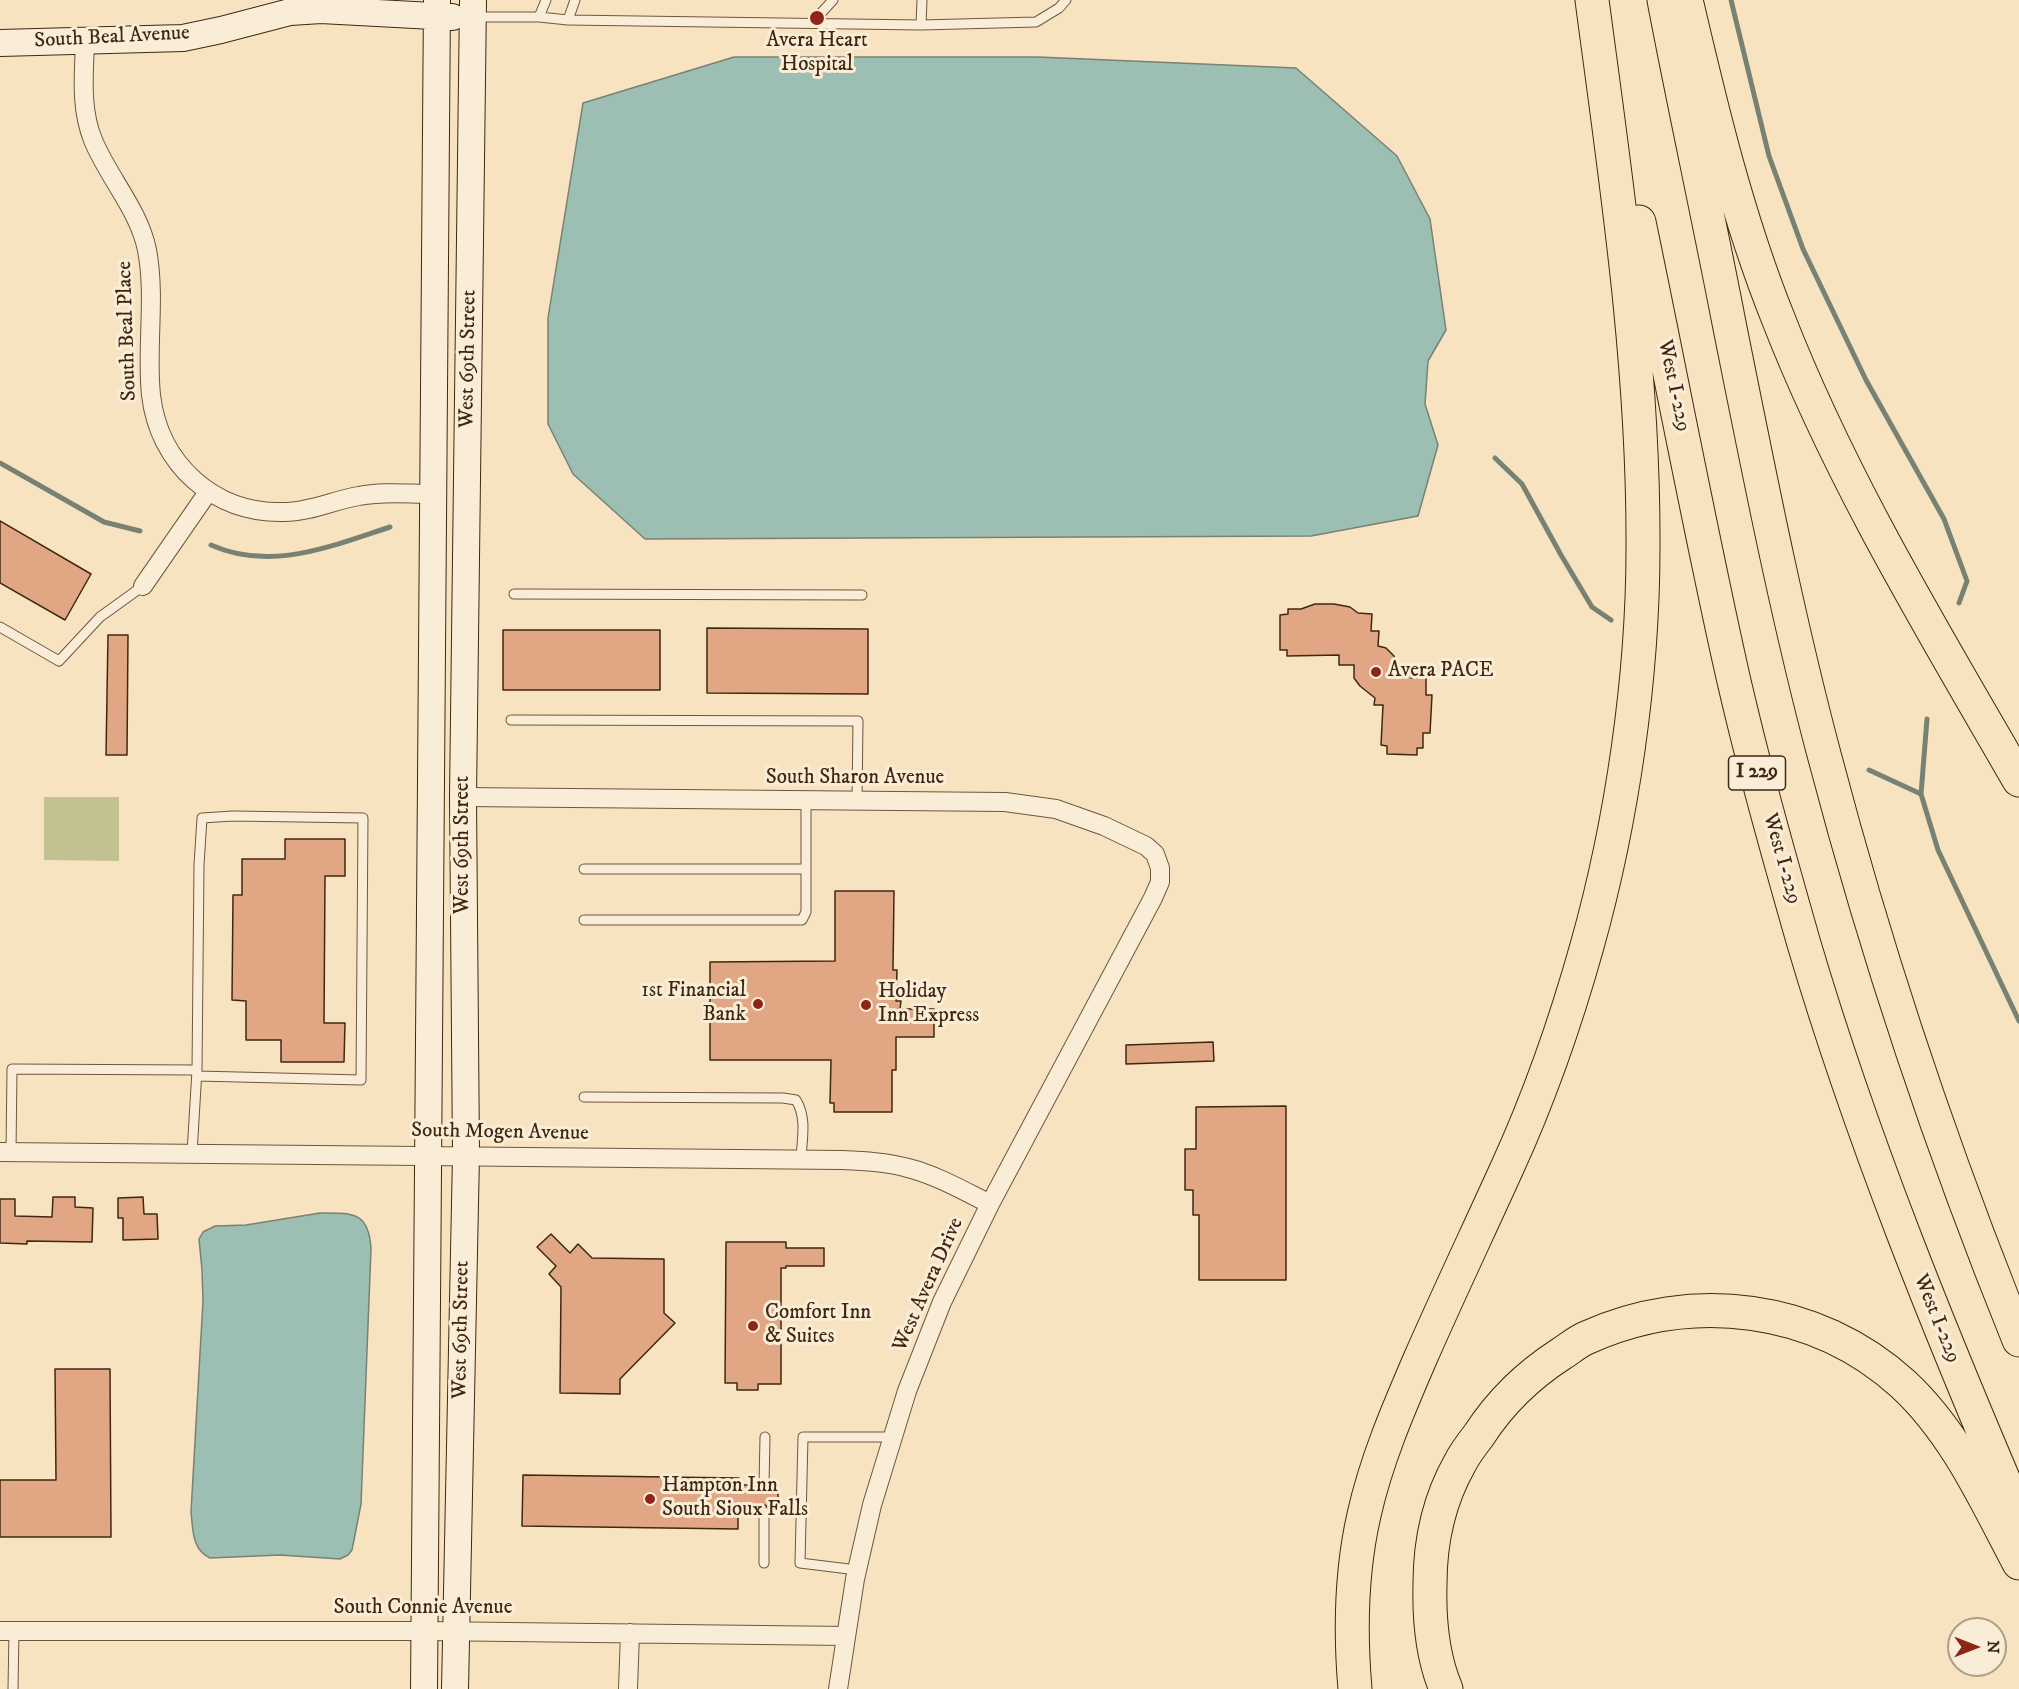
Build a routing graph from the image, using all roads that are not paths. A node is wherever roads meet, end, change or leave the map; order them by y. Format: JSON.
{"nodes":[{"id":1,"x":546,"y":0,"type":"edge"},
{"id":2,"x":575,"y":0,"type":"edge"},
{"id":3,"x":833,"y":0,"type":"edge"},
{"id":4,"x":922,"y":0,"type":"edge"},
{"id":5,"x":1066,"y":0,"type":"edge"},
{"id":6,"x":1593,"y":0,"type":"edge"},
{"id":7,"x":1664,"y":0,"type":"edge"},
{"id":8,"x":1686,"y":0,"type":"edge"},
{"id":9,"x":437,"y":8,"type":"edge"},
{"id":10,"x":473,"y":9,"type":"edge"},
{"id":11,"x":539,"y":17,"type":"junction"},
{"id":12,"x":568,"y":20,"type":"junction"},
{"id":13,"x":812,"y":22,"type":"junction"},
{"id":14,"x":921,"y":25,"type":"junction"},
{"id":15,"x":84,"y":41,"type":"junction"},
{"id":16,"x":0,"y":43,"type":"edge"},
{"id":17,"x":208,"y":492,"type":"junction"},
{"id":18,"x":432,"y":494,"type":"junction"},
{"id":19,"x":143,"y":586,"type":"joint"},
{"id":20,"x":514,"y":594,"type":"dead end"},
{"id":21,"x":862,"y":596,"type":"dead end"},
{"id":22,"x":0,"y":627,"type":"edge"},
{"id":23,"x":511,"y":720,"type":"dead end"},
{"id":24,"x":2019,"y":780,"type":"edge"},
{"id":25,"x":463,"y":797,"type":"junction"},
{"id":26,"x":806,"y":801,"type":"junction"},
{"id":27,"x":857,"y":801,"type":"junction"},
{"id":28,"x":584,"y":869,"type":"dead end"},
{"id":29,"x":806,"y":869,"type":"junction"},
{"id":30,"x":584,"y":920,"type":"dead end"},
{"id":31,"x":1137,"y":928,"type":"joint"},
{"id":32,"x":197,"y":1073,"type":"junction"},
{"id":33,"x":584,"y":1097,"type":"dead end"},
{"id":34,"x":6,"y":1152,"type":"edge"},
{"id":35,"x":192,"y":1153,"type":"junction"},
{"id":36,"x":429,"y":1155,"type":"junction"},
{"id":37,"x":466,"y":1155,"type":"junction"},
{"id":38,"x":801,"y":1159,"type":"junction"},
{"id":39,"x":990,"y":1204,"type":"junction"},
{"id":40,"x":2019,"y":1340,"type":"edge"},
{"id":41,"x":765,"y":1437,"type":"dead end"},
{"id":42,"x":893,"y":1437,"type":"junction"},
{"id":43,"x":764,"y":1485,"type":"dead end"},
{"id":44,"x":764,"y":1512,"type":"dead end"},
{"id":45,"x":2019,"y":1516,"type":"edge"},
{"id":46,"x":764,"y":1563,"type":"dead end"},
{"id":47,"x":2019,"y":1563,"type":"edge"},
{"id":48,"x":857,"y":1570,"type":"junction"},
{"id":49,"x":7,"y":1631,"type":"edge"},
{"id":50,"x":425,"y":1631,"type":"junction"},
{"id":51,"x":456,"y":1632,"type":"junction"},
{"id":52,"x":630,"y":1633,"type":"junction"},
{"id":53,"x":846,"y":1636,"type":"junction"},
{"id":54,"x":14,"y":1689,"type":"edge"},
{"id":55,"x":424,"y":1689,"type":"edge"},
{"id":56,"x":455,"y":1689,"type":"edge"},
{"id":57,"x":628,"y":1689,"type":"edge"},
{"id":58,"x":838,"y":1689,"type":"edge"},
{"id":59,"x":1355,"y":1689,"type":"edge"},
{"id":60,"x":1446,"y":1689,"type":"edge"}],
"edges":[{"from":1,"to":11,"type":"lane"},
{"from":2,"to":12,"type":"lane"},
{"from":3,"to":13,"type":"lane"},
{"from":4,"to":14,"type":"lane"},
{"from":5,"to":14,"type":"lane"},
{"from":6,"to":45,"type":"highway","name":"West I-229","number":"I 229"},
{"from":6,"to":59,"type":"highway"},
{"from":7,"to":40,"type":"highway"},
{"from":8,"to":24,"type":"highway"},
{"from":9,"to":10,"type":"street","name":"South Beal Avenue"},
{"from":9,"to":15,"type":"street","name":"South Beal Avenue"},
{"from":9,"to":18,"type":"street","name":"West 69th Street"},
{"from":10,"to":11,"type":"lane"},
{"from":10,"to":25,"type":"street","name":"West 69th Street"},
{"from":11,"to":12,"type":"lane"},
{"from":12,"to":13,"type":"lane"},
{"from":13,"to":14,"type":"lane"},
{"from":15,"to":16,"type":"street","name":"South Beal Avenue"},
{"from":15,"to":17,"type":"street","name":"South Beal Place"},
{"from":17,"to":18,"type":"street","name":"South Beal Place"},
{"from":17,"to":19,"type":"street"},
{"from":18,"to":36,"type":"street","name":"West 69th Street"},
{"from":19,"to":22,"type":"lane"},
{"from":20,"to":21,"type":"lane"},
{"from":23,"to":27,"type":"lane"},
{"from":25,"to":26,"type":"street","name":"South Sharon Avenue"},
{"from":25,"to":37,"type":"street","name":"West 69th Street"},
{"from":26,"to":27,"type":"street","name":"South Sharon Avenue"},
{"from":26,"to":29,"type":"lane"},
{"from":27,"to":31,"type":"street","name":"South Sharon Avenue"},
{"from":28,"to":29,"type":"lane"},
{"from":29,"to":30,"type":"lane"},
{"from":31,"to":39,"type":"street","name":"West Avera Drive"},
{"from":32,"to":32,"type":"lane"},
{"from":32,"to":34,"type":"lane"},
{"from":32,"to":35,"type":"lane"},
{"from":33,"to":38,"type":"lane"},
{"from":34,"to":35,"type":"street","name":"South Mogen Avenue"},
{"from":35,"to":36,"type":"street","name":"South Mogen Avenue"},
{"from":36,"to":37,"type":"street","name":"South Mogen Avenue"},
{"from":36,"to":50,"type":"street","name":"West 69th Street"},
{"from":37,"to":38,"type":"street","name":"South Mogen Avenue"},
{"from":37,"to":51,"type":"street","name":"West 69th Street"},
{"from":38,"to":39,"type":"street","name":"South Mogen Avenue"},
{"from":39,"to":42,"type":"street","name":"West Avera Drive"},
{"from":41,"to":43,"type":"lane"},
{"from":42,"to":48,"type":"street","name":"West Avera Drive"},
{"from":42,"to":48,"type":"lane"},
{"from":44,"to":46,"type":"lane"},
{"from":47,"to":60,"type":"highway"},
{"from":48,"to":53,"type":"street","name":"West Avera Drive"},
{"from":49,"to":50,"type":"street","name":"South Connie Avenue"},
{"from":49,"to":54,"type":"lane"},
{"from":50,"to":51,"type":"street","name":"South Connie Avenue"},
{"from":50,"to":55,"type":"street","name":"West 69th Street"},
{"from":51,"to":52,"type":"street","name":"South Connie Avenue"},
{"from":51,"to":56,"type":"street","name":"West 69th Street"},
{"from":52,"to":53,"type":"street","name":"South Connie Avenue"},
{"from":52,"to":57,"type":"street"},
{"from":53,"to":58,"type":"street","name":"West Avera Drive"}]}
